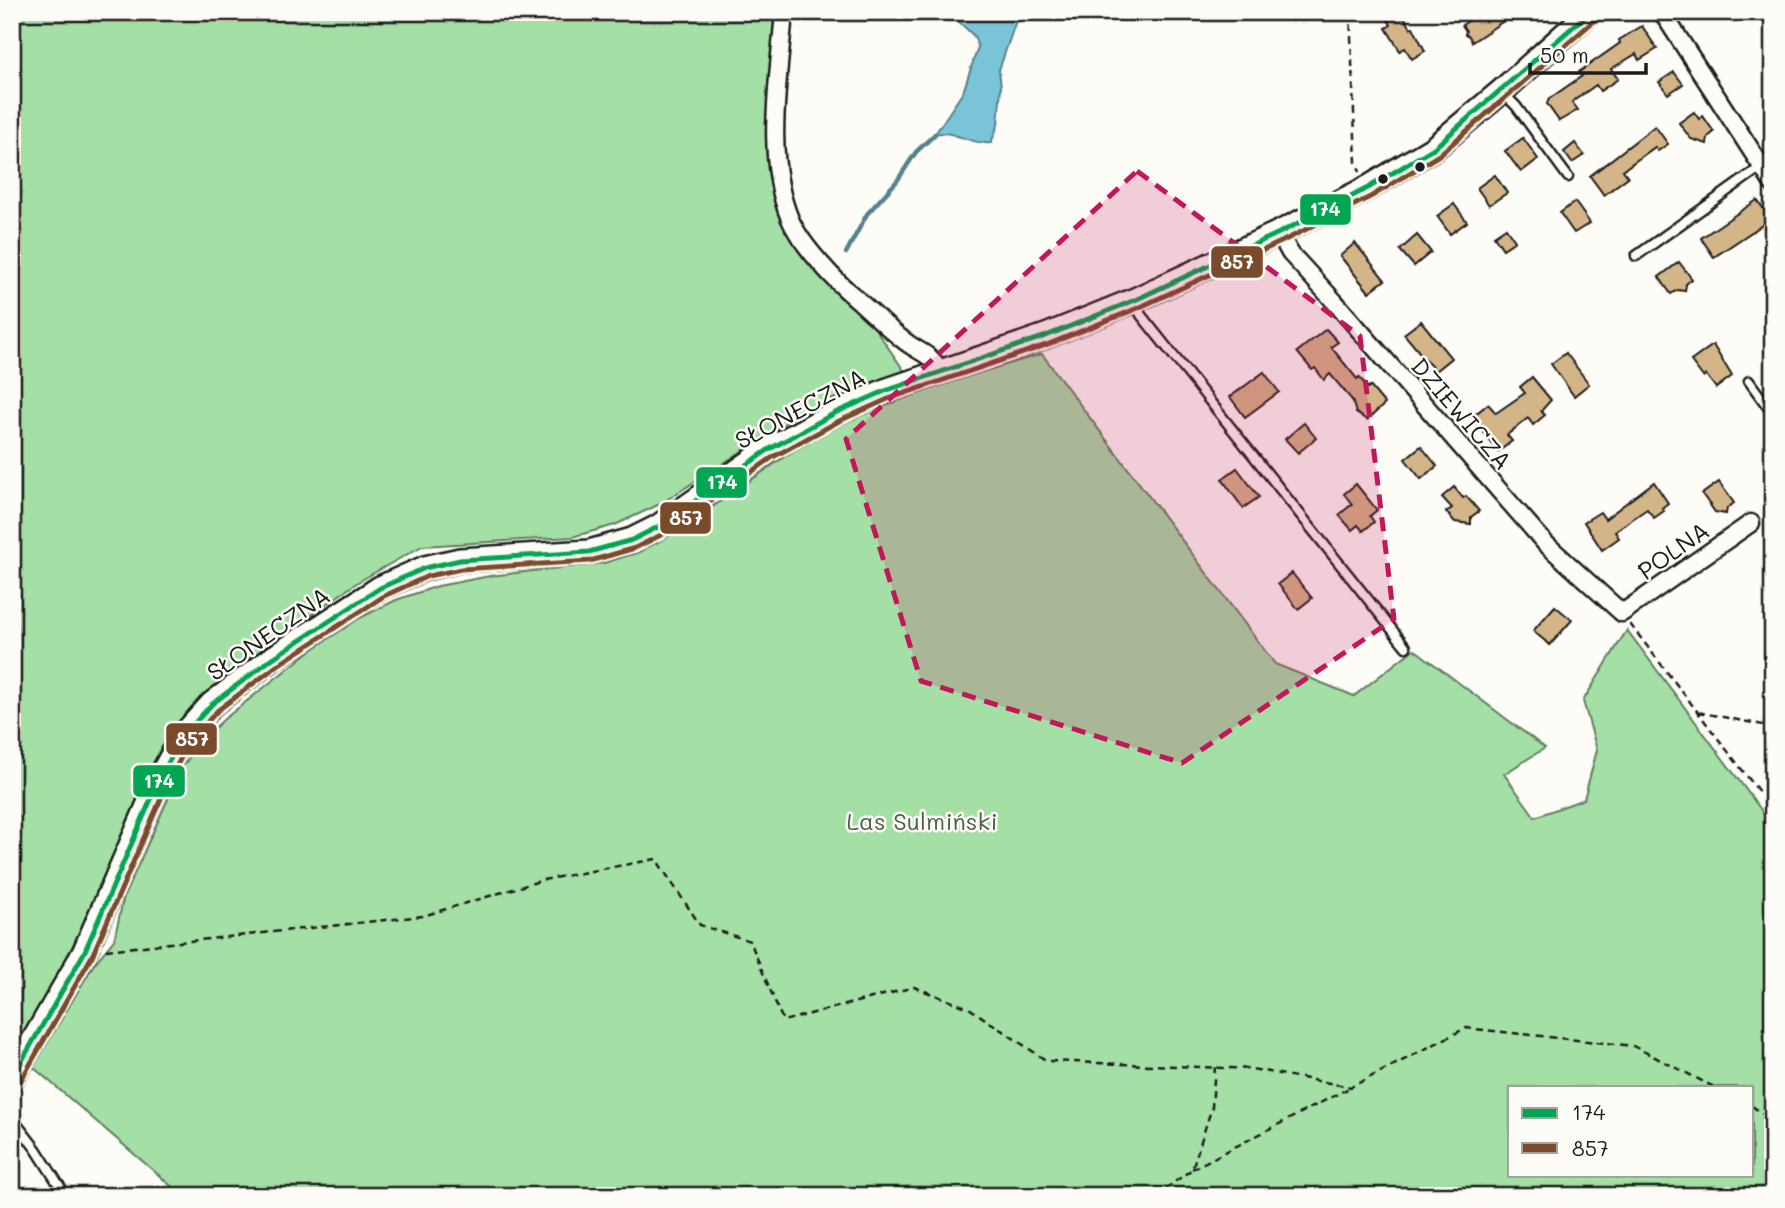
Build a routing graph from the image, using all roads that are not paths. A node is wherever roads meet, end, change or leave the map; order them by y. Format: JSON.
{"nodes":[{"id":1,"x":784,"y":12,"type":"edge"},
{"id":2,"x":1590,"y":12,"type":"edge"},
{"id":3,"x":1662,"y":12,"type":"edge"},
{"id":4,"x":1502,"y":92,"type":"junction"},
{"id":5,"x":1761,"y":167,"type":"junction"},
{"id":6,"x":1568,"y":177,"type":"dead end"},
{"id":7,"x":1773,"y":184,"type":"edge"},
{"id":8,"x":1279,"y":233,"type":"junction"},
{"id":9,"x":1636,"y":256,"type":"dead end"},
{"id":10,"x":1135,"y":300,"type":"junction"},
{"id":11,"x":942,"y":373,"type":"junction"},
{"id":12,"x":1749,"y":381,"type":"dead end"},
{"id":13,"x":1773,"y":414,"type":"edge"},
{"id":14,"x":1751,"y":523,"type":"dead end"},
{"id":15,"x":1622,"y":613,"type":"joint"},
{"id":16,"x":1406,"y":647,"type":"dead end"},
{"id":17,"x":12,"y":1078,"type":"edge"},
{"id":18,"x":12,"y":1118,"type":"edge"},
{"id":19,"x":66,"y":1196,"type":"edge"}],
"edges":[{"from":1,"to":11,"type":"street"},
{"from":2,"to":4,"type":"street","name":"SŁONECZNA"},
{"from":3,"to":5,"type":"street"},
{"from":4,"to":6,"type":"lane"},
{"from":4,"to":8,"type":"street","name":"SŁONECZNA"},
{"from":5,"to":7,"type":"street"},
{"from":5,"to":9,"type":"lane"},
{"from":8,"to":10,"type":"street","name":"SŁONECZNA"},
{"from":8,"to":15,"type":"street","name":"DZIEWICZA"},
{"from":10,"to":11,"type":"street","name":"SŁONECZNA"},
{"from":10,"to":16,"type":"lane"},
{"from":11,"to":17,"type":"street","name":"SŁONECZNA"},
{"from":12,"to":13,"type":"lane"},
{"from":14,"to":15,"type":"street","name":"POLNA"},
{"from":18,"to":19,"type":"lane"}]}
